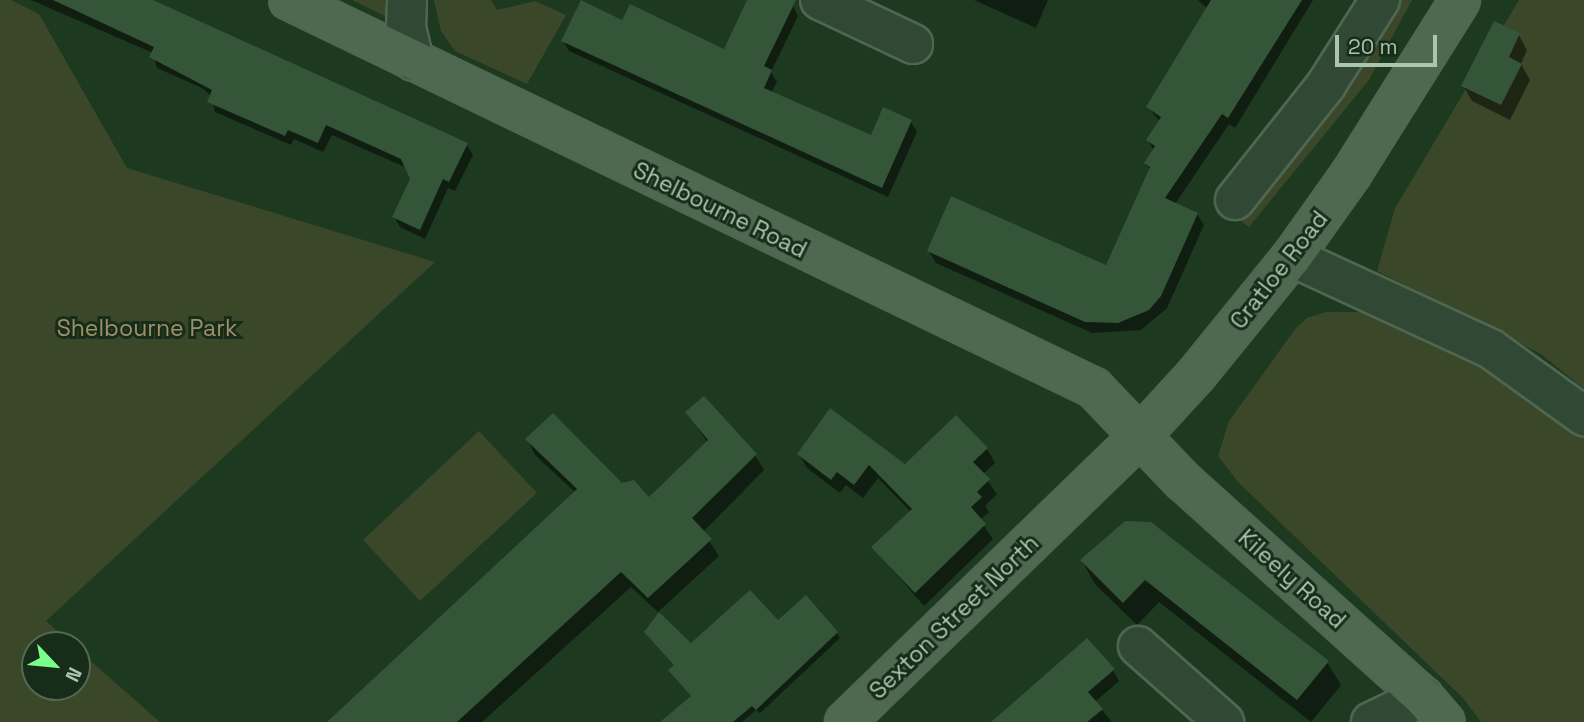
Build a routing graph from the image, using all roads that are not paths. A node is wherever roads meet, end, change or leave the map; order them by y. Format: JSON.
{"nodes":[{"id":1,"x":289,"y":0,"type":"edge"},
{"id":2,"x":407,"y":0,"type":"edge"},
{"id":3,"x":820,"y":0,"type":"edge"},
{"id":4,"x":1380,"y":0,"type":"edge"},
{"id":5,"x":1460,"y":0,"type":"edge"},
{"id":6,"x":913,"y":44,"type":"dead end"},
{"id":7,"x":414,"y":61,"type":"junction"},
{"id":8,"x":1235,"y":200,"type":"dead end"},
{"id":9,"x":1292,"y":257,"type":"junction"},
{"id":10,"x":1584,"y":416,"type":"edge"},
{"id":11,"x":1141,"y":435,"type":"junction"},
{"id":12,"x":1062,"y":512,"type":"joint"},
{"id":13,"x":1138,"y":646,"type":"dead end"},
{"id":14,"x":1434,"y":710,"type":"edge"},
{"id":15,"x":845,"y":722,"type":"edge"},
{"id":16,"x":1224,"y":722,"type":"edge"},
{"id":17,"x":1371,"y":722,"type":"edge"}],
"edges":[{"from":1,"to":7,"type":"main road","name":"Shelbourne Road"},
{"from":2,"to":7,"type":"street"},
{"from":3,"to":6,"type":"street"},
{"from":4,"to":8,"type":"street"},
{"from":5,"to":9,"type":"main road","name":"Cratloe Road"},
{"from":7,"to":11,"type":"main road","name":"Shelbourne Road"},
{"from":9,"to":10,"type":"street"},
{"from":9,"to":11,"type":"main road","name":"Cratloe Road"},
{"from":11,"to":12,"type":"main road","name":"Cratloe Road"},
{"from":11,"to":14,"type":"main road","name":"Kileely Road"},
{"from":12,"to":15,"type":"main road","name":"Sexton Street North"},
{"from":13,"to":16,"type":"street"},
{"from":14,"to":17,"type":"street"}]}
